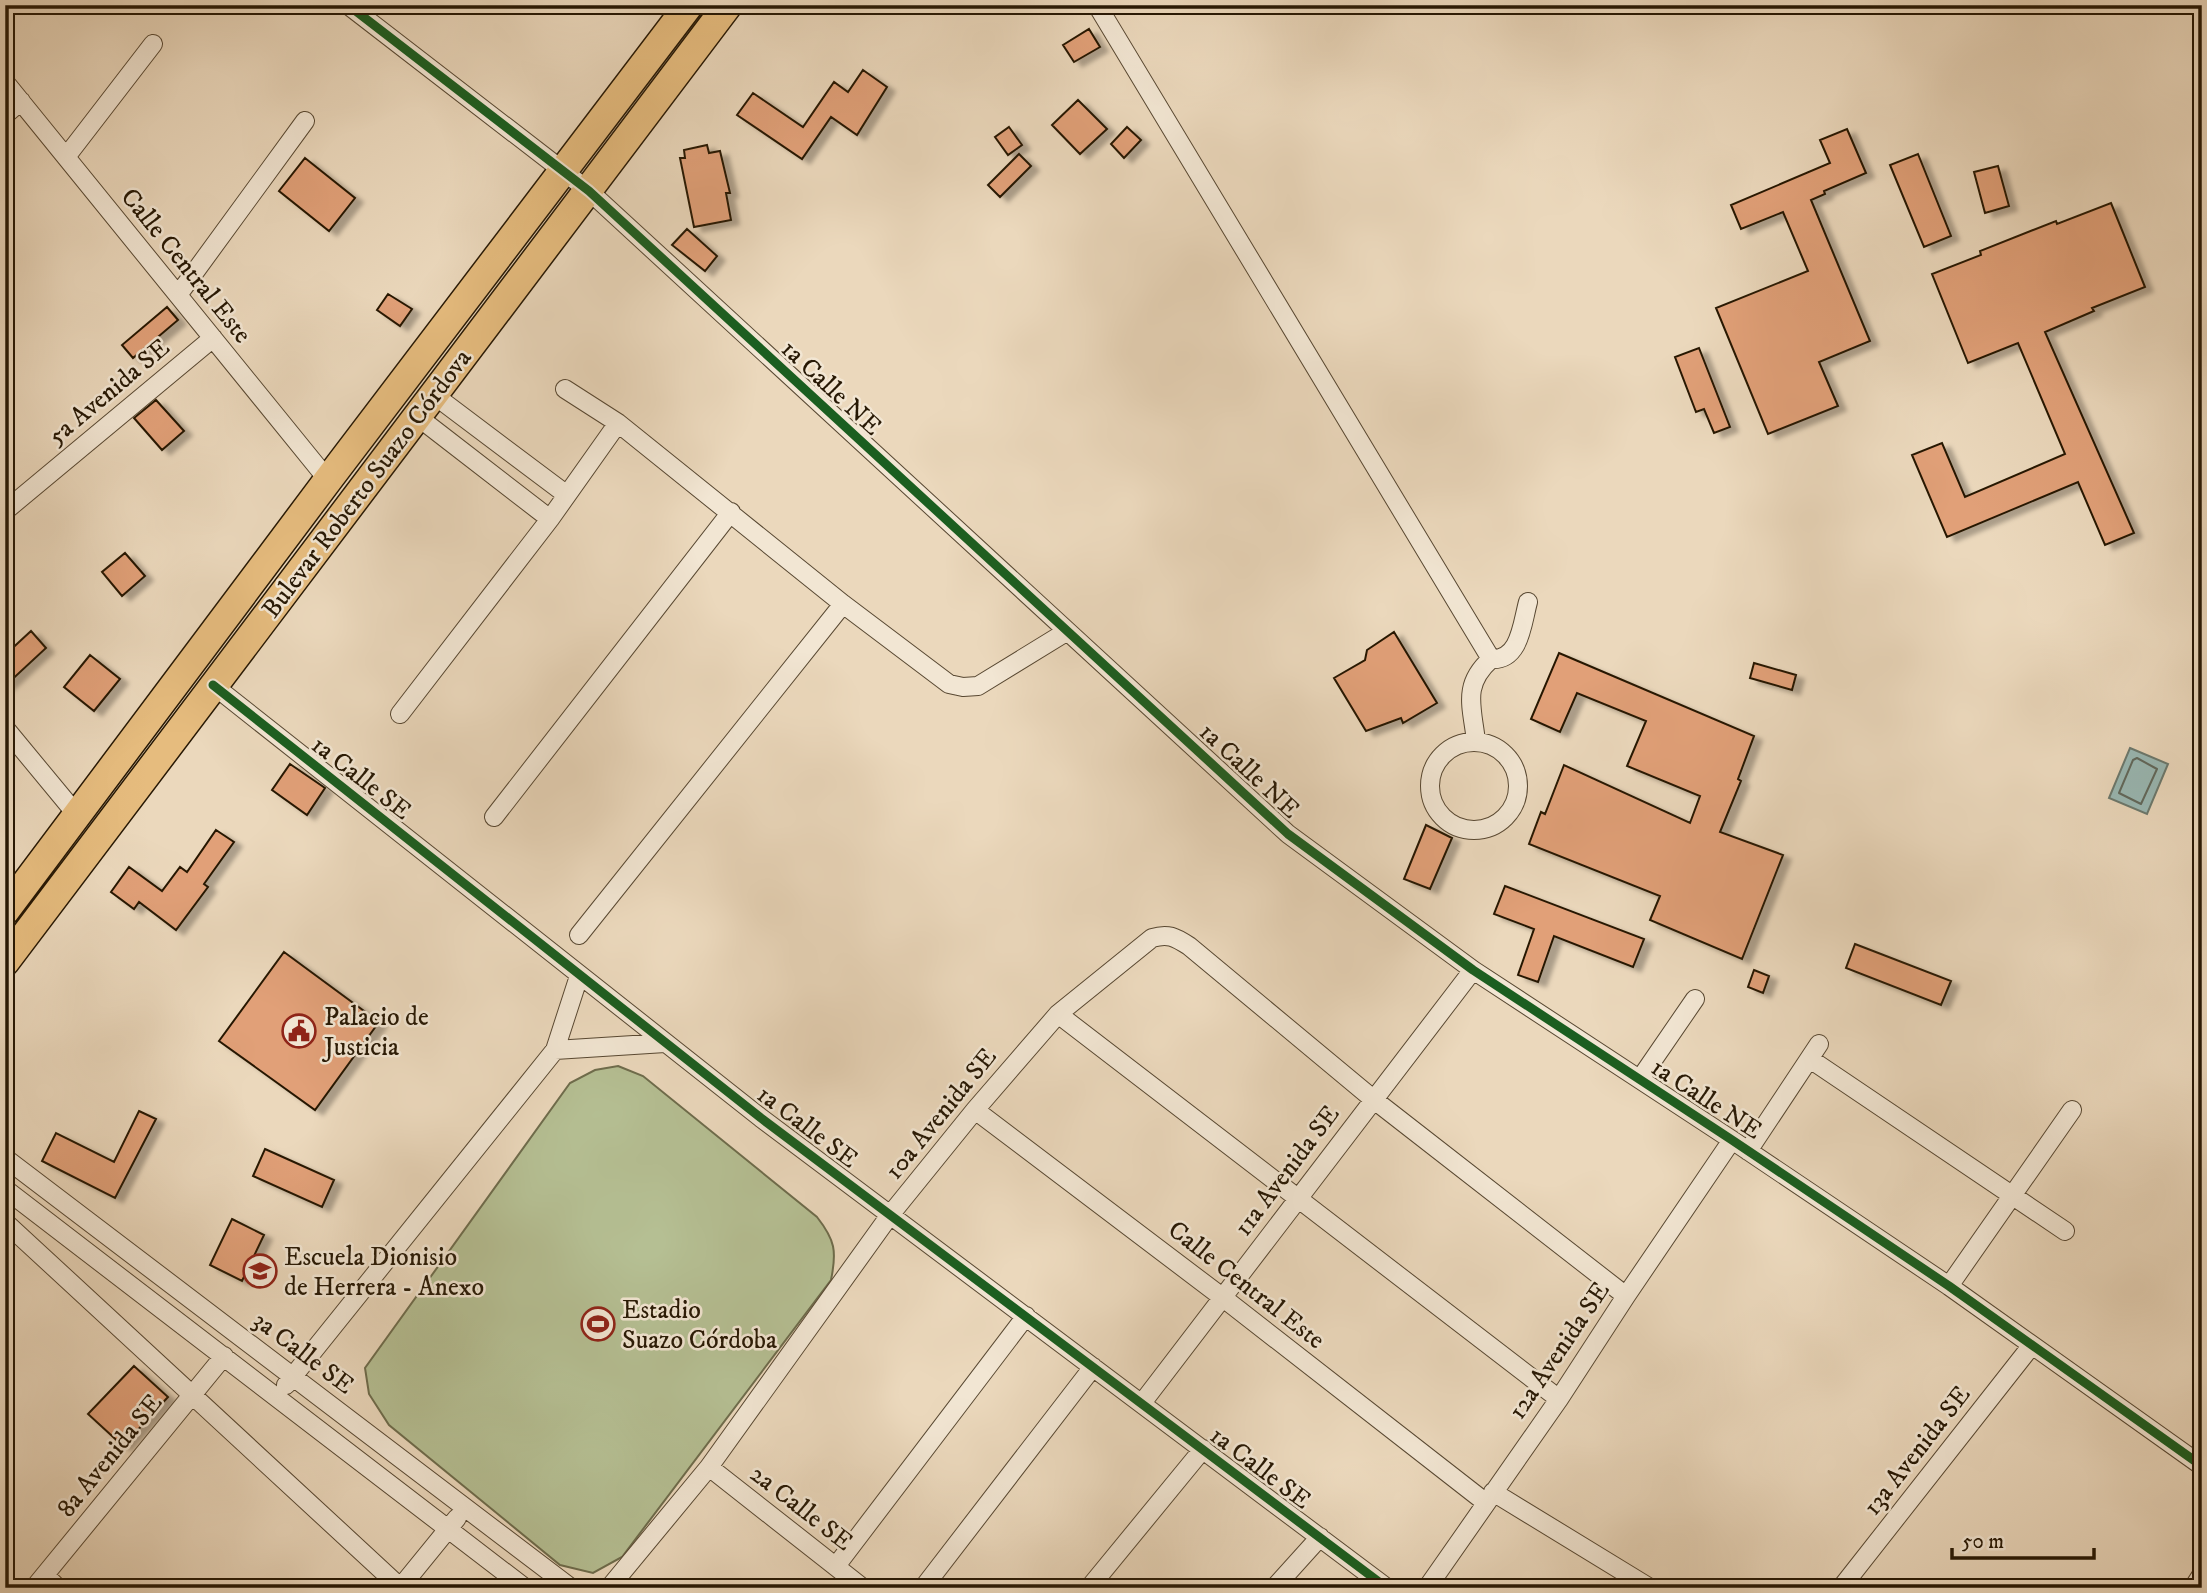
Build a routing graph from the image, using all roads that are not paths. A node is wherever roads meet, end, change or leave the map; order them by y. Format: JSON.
{"nodes":[{"id":1,"x":348,"y":5,"type":"edge"},
{"id":2,"x":689,"y":5,"type":"edge"},
{"id":3,"x":728,"y":5,"type":"edge"},
{"id":4,"x":1097,"y":5,"type":"edge"},
{"id":5,"x":153,"y":44,"type":"dead end"},
{"id":6,"x":5,"y":82,"type":"edge"},
{"id":7,"x":21,"y":102,"type":"junction"},
{"id":8,"x":5,"y":115,"type":"edge"},
{"id":9,"x":305,"y":121,"type":"dead end"},
{"id":10,"x":66,"y":158,"type":"junction"},
{"id":11,"x":565,"y":171,"type":"junction"},
{"id":12,"x":589,"y":191,"type":"junction"},
{"id":13,"x":178,"y":295,"type":"junction"},
{"id":14,"x":212,"y":338,"type":"junction"},
{"id":15,"x":565,"y":389,"type":"dead end"},
{"id":16,"x":426,"y":406,"type":"junction"},
{"id":17,"x":618,"y":423,"type":"junction"},
{"id":18,"x":328,"y":480,"type":"junction"},
{"id":19,"x":567,"y":495,"type":"junction"},
{"id":20,"x":5,"y":511,"type":"edge"},
{"id":21,"x":731,"y":512,"type":"junction"},
{"id":22,"x":550,"y":519,"type":"junction"},
{"id":23,"x":1528,"y":602,"type":"dead end"},
{"id":24,"x":843,"y":604,"type":"junction"},
{"id":25,"x":1066,"y":632,"type":"junction"},
{"id":26,"x":1490,"y":659,"type":"junction"},
{"id":27,"x":213,"y":685,"type":"junction"},
{"id":28,"x":400,"y":714,"type":"dead end"},
{"id":29,"x":5,"y":729,"type":"edge"},
{"id":30,"x":1476,"y":741,"type":"junction"},
{"id":31,"x":77,"y":815,"type":"junction"},
{"id":32,"x":494,"y":817,"type":"dead end"},
{"id":33,"x":5,"y":911,"type":"edge"},
{"id":34,"x":579,"y":934,"type":"dead end"},
{"id":35,"x":5,"y":962,"type":"edge"},
{"id":36,"x":1473,"y":970,"type":"junction"},
{"id":37,"x":579,"y":976,"type":"junction"},
{"id":38,"x":1695,"y":999,"type":"dead end"},
{"id":39,"x":1058,"y":1014,"type":"junction"},
{"id":40,"x":666,"y":1043,"type":"junction"},
{"id":41,"x":555,"y":1050,"type":"junction"},
{"id":42,"x":1640,"y":1079,"type":"junction"},
{"id":43,"x":1373,"y":1099,"type":"junction"},
{"id":44,"x":975,"y":1110,"type":"junction"},
{"id":45,"x":2072,"y":1110,"type":"dead end"},
{"id":46,"x":1732,"y":1140,"type":"junction"},
{"id":47,"x":1748,"y":1151,"type":"junction"},
{"id":48,"x":5,"y":1158,"type":"edge"},
{"id":49,"x":5,"y":1189,"type":"edge"},
{"id":50,"x":2012,"y":1195,"type":"junction"},
{"id":51,"x":1298,"y":1197,"type":"junction"},
{"id":52,"x":890,"y":1216,"type":"junction"},
{"id":53,"x":5,"y":1222,"type":"edge"},
{"id":54,"x":2064,"y":1231,"type":"dead end"},
{"id":55,"x":1948,"y":1286,"type":"junction"},
{"id":56,"x":1626,"y":1296,"type":"junction"},
{"id":57,"x":1222,"y":1297,"type":"junction"},
{"id":58,"x":1026,"y":1316,"type":"junction"},
{"id":59,"x":2032,"y":1345,"type":"junction"},
{"id":60,"x":224,"y":1356,"type":"junction"},
{"id":61,"x":1093,"y":1367,"type":"junction"},
{"id":62,"x":293,"y":1377,"type":"junction"},
{"id":63,"x":192,"y":1396,"type":"junction"},
{"id":64,"x":277,"y":1396,"type":"junction"},
{"id":65,"x":1559,"y":1399,"type":"junction"},
{"id":66,"x":1142,"y":1403,"type":"junction"},
{"id":67,"x":1203,"y":1449,"type":"junction"},
{"id":68,"x":2202,"y":1466,"type":"edge"},
{"id":69,"x":709,"y":1467,"type":"junction"},
{"id":70,"x":1489,"y":1497,"type":"junction"},
{"id":71,"x":465,"y":1507,"type":"junction"},
{"id":72,"x":449,"y":1528,"type":"junction"},
{"id":73,"x":1320,"y":1537,"type":"junction"},
{"id":74,"x":836,"y":1566,"type":"junction"},
{"id":75,"x":2202,"y":1574,"type":"edge"},
{"id":76,"x":46,"y":1584,"type":"edge"},
{"id":77,"x":401,"y":1588,"type":"edge"},
{"id":78,"x":525,"y":1588,"type":"edge"},
{"id":79,"x":571,"y":1588,"type":"edge"},
{"id":80,"x":609,"y":1588,"type":"edge"},
{"id":81,"x":863,"y":1588,"type":"edge"},
{"id":82,"x":923,"y":1588,"type":"edge"},
{"id":83,"x":1089,"y":1588,"type":"edge"},
{"id":84,"x":1274,"y":1588,"type":"edge"},
{"id":85,"x":1387,"y":1588,"type":"edge"},
{"id":86,"x":1427,"y":1588,"type":"edge"},
{"id":87,"x":1650,"y":1588,"type":"edge"},
{"id":88,"x":1841,"y":1588,"type":"edge"},
{"id":89,"x":2193,"y":1588,"type":"edge"}],
"edges":[{"from":1,"to":11,"type":"street","name":"1a Calle NE"},
{"from":2,"to":11,"type":"main road","name":"Bulevar Roberto Suazo Córdova"},
{"from":3,"to":12,"type":"main road","name":"Bulevar Roberto Suazo Córdova"},
{"from":4,"to":26,"type":"street"},
{"from":5,"to":10,"type":"street"},
{"from":6,"to":7,"type":"street","name":"Calle Central Este"},
{"from":7,"to":8,"type":"street"},
{"from":7,"to":10,"type":"street","name":"Calle Central Este"},
{"from":9,"to":13,"type":"street"},
{"from":10,"to":13,"type":"street","name":"Calle Central Este"},
{"from":11,"to":12,"type":"street","name":"1a Calle NE"},
{"from":11,"to":18,"type":"main road","name":"Bulevar Roberto Suazo Córdova"},
{"from":12,"to":16,"type":"main road","name":"Bulevar Roberto Suazo Córdova"},
{"from":12,"to":25,"type":"street","name":"1a Calle NE"},
{"from":13,"to":14,"type":"street","name":"Calle Central Este"},
{"from":14,"to":18,"type":"street","name":"Calle Central Este"},
{"from":14,"to":20,"type":"street","name":"5a Avenida SE"},
{"from":15,"to":17,"type":"street"},
{"from":16,"to":19,"type":"street"},
{"from":16,"to":22,"type":"street"},
{"from":16,"to":27,"type":"main road","name":"Bulevar Roberto Suazo Córdova"},
{"from":17,"to":19,"type":"street"},
{"from":17,"to":21,"type":"street"},
{"from":18,"to":31,"type":"main road","name":"Bulevar Roberto Suazo Córdova"},
{"from":19,"to":22,"type":"street"},
{"from":21,"to":24,"type":"street"},
{"from":21,"to":32,"type":"street"},
{"from":22,"to":28,"type":"street"},
{"from":23,"to":26,"type":"street"},
{"from":24,"to":25,"type":"street"},
{"from":24,"to":34,"type":"street"},
{"from":25,"to":36,"type":"street","name":"1a Calle NE"},
{"from":26,"to":30,"type":"street"},
{"from":27,"to":35,"type":"main road","name":"Bulevar Roberto Suazo Córdova"},
{"from":27,"to":37,"type":"street","name":"1a Calle SE"},
{"from":29,"to":31,"type":"street"},
{"from":30,"to":30,"type":"street"},
{"from":31,"to":33,"type":"main road","name":"Bulevar Roberto Suazo Córdova"},
{"from":36,"to":42,"type":"street","name":"1a Calle NE"},
{"from":36,"to":43,"type":"street","name":"11a Avenida SE"},
{"from":37,"to":40,"type":"street","name":"1a Calle SE"},
{"from":37,"to":41,"type":"street"},
{"from":38,"to":42,"type":"street"},
{"from":39,"to":43,"type":"street","name":"10a Avenida SE"},
{"from":39,"to":44,"type":"street","name":"10a Avenida SE"},
{"from":39,"to":51,"type":"street"},
{"from":40,"to":41,"type":"street"},
{"from":40,"to":52,"type":"street","name":"1a Calle SE"},
{"from":41,"to":62,"type":"street"},
{"from":42,"to":46,"type":"street","name":"1a Calle NE"},
{"from":43,"to":51,"type":"street","name":"11a Avenida SE"},
{"from":43,"to":56,"type":"street"},
{"from":44,"to":52,"type":"street","name":"10a Avenida SE"},
{"from":44,"to":57,"type":"street","name":"Calle Central Este"},
{"from":45,"to":50,"type":"street"},
{"from":46,"to":47,"type":"street","name":"1a Calle NE"},
{"from":46,"to":56,"type":"street","name":"12a Avenida SE"},
{"from":47,"to":50,"type":"street"},
{"from":47,"to":55,"type":"street","name":"1a Calle NE"},
{"from":48,"to":62,"type":"street","name":"3a Calle SE"},
{"from":49,"to":60,"type":"street","name":"3a Calle SE"},
{"from":50,"to":54,"type":"street"},
{"from":50,"to":55,"type":"street"},
{"from":51,"to":57,"type":"street","name":"11a Avenida SE"},
{"from":51,"to":65,"type":"street"},
{"from":52,"to":58,"type":"street","name":"1a Calle SE"},
{"from":52,"to":69,"type":"street","name":"10a Avenida SE"},
{"from":53,"to":63,"type":"street"},
{"from":55,"to":59,"type":"street","name":"1a Calle NE"},
{"from":56,"to":65,"type":"street","name":"12a Avenida SE"},
{"from":57,"to":66,"type":"street","name":"11a Avenida SE"},
{"from":57,"to":70,"type":"street","name":"Calle Central Este"},
{"from":58,"to":61,"type":"street","name":"1a Calle SE"},
{"from":58,"to":74,"type":"street"},
{"from":59,"to":68,"type":"street","name":"1a Calle NE"},
{"from":59,"to":88,"type":"street","name":"13a Avenida SE"},
{"from":60,"to":63,"type":"street","name":"8a Avenida SE"},
{"from":60,"to":64,"type":"street","name":"3a Calle SE"},
{"from":61,"to":66,"type":"street","name":"1a Calle SE"},
{"from":61,"to":82,"type":"street"},
{"from":62,"to":64,"type":"street"},
{"from":62,"to":71,"type":"street","name":"3a Calle SE"},
{"from":63,"to":76,"type":"street","name":"8a Avenida SE"},
{"from":63,"to":77,"type":"street"},
{"from":64,"to":72,"type":"street","name":"3a Calle SE"},
{"from":65,"to":70,"type":"street","name":"12a Avenida SE"},
{"from":66,"to":67,"type":"street","name":"1a Calle SE"},
{"from":67,"to":73,"type":"street","name":"1a Calle SE"},
{"from":67,"to":83,"type":"street"},
{"from":69,"to":74,"type":"street","name":"2a Calle SE"},
{"from":69,"to":80,"type":"street","name":"10a Avenida SE"},
{"from":70,"to":86,"type":"street","name":"12a Avenida SE"},
{"from":70,"to":87,"type":"street","name":"Calle Central Este"},
{"from":71,"to":72,"type":"street"},
{"from":71,"to":79,"type":"street","name":"3a Calle SE"},
{"from":72,"to":77,"type":"street"},
{"from":72,"to":78,"type":"street","name":"3a Calle SE"},
{"from":73,"to":84,"type":"street"},
{"from":73,"to":85,"type":"street","name":"1a Calle SE"},
{"from":74,"to":81,"type":"street","name":"2a Calle SE"},
{"from":75,"to":89,"type":"street"}]}
